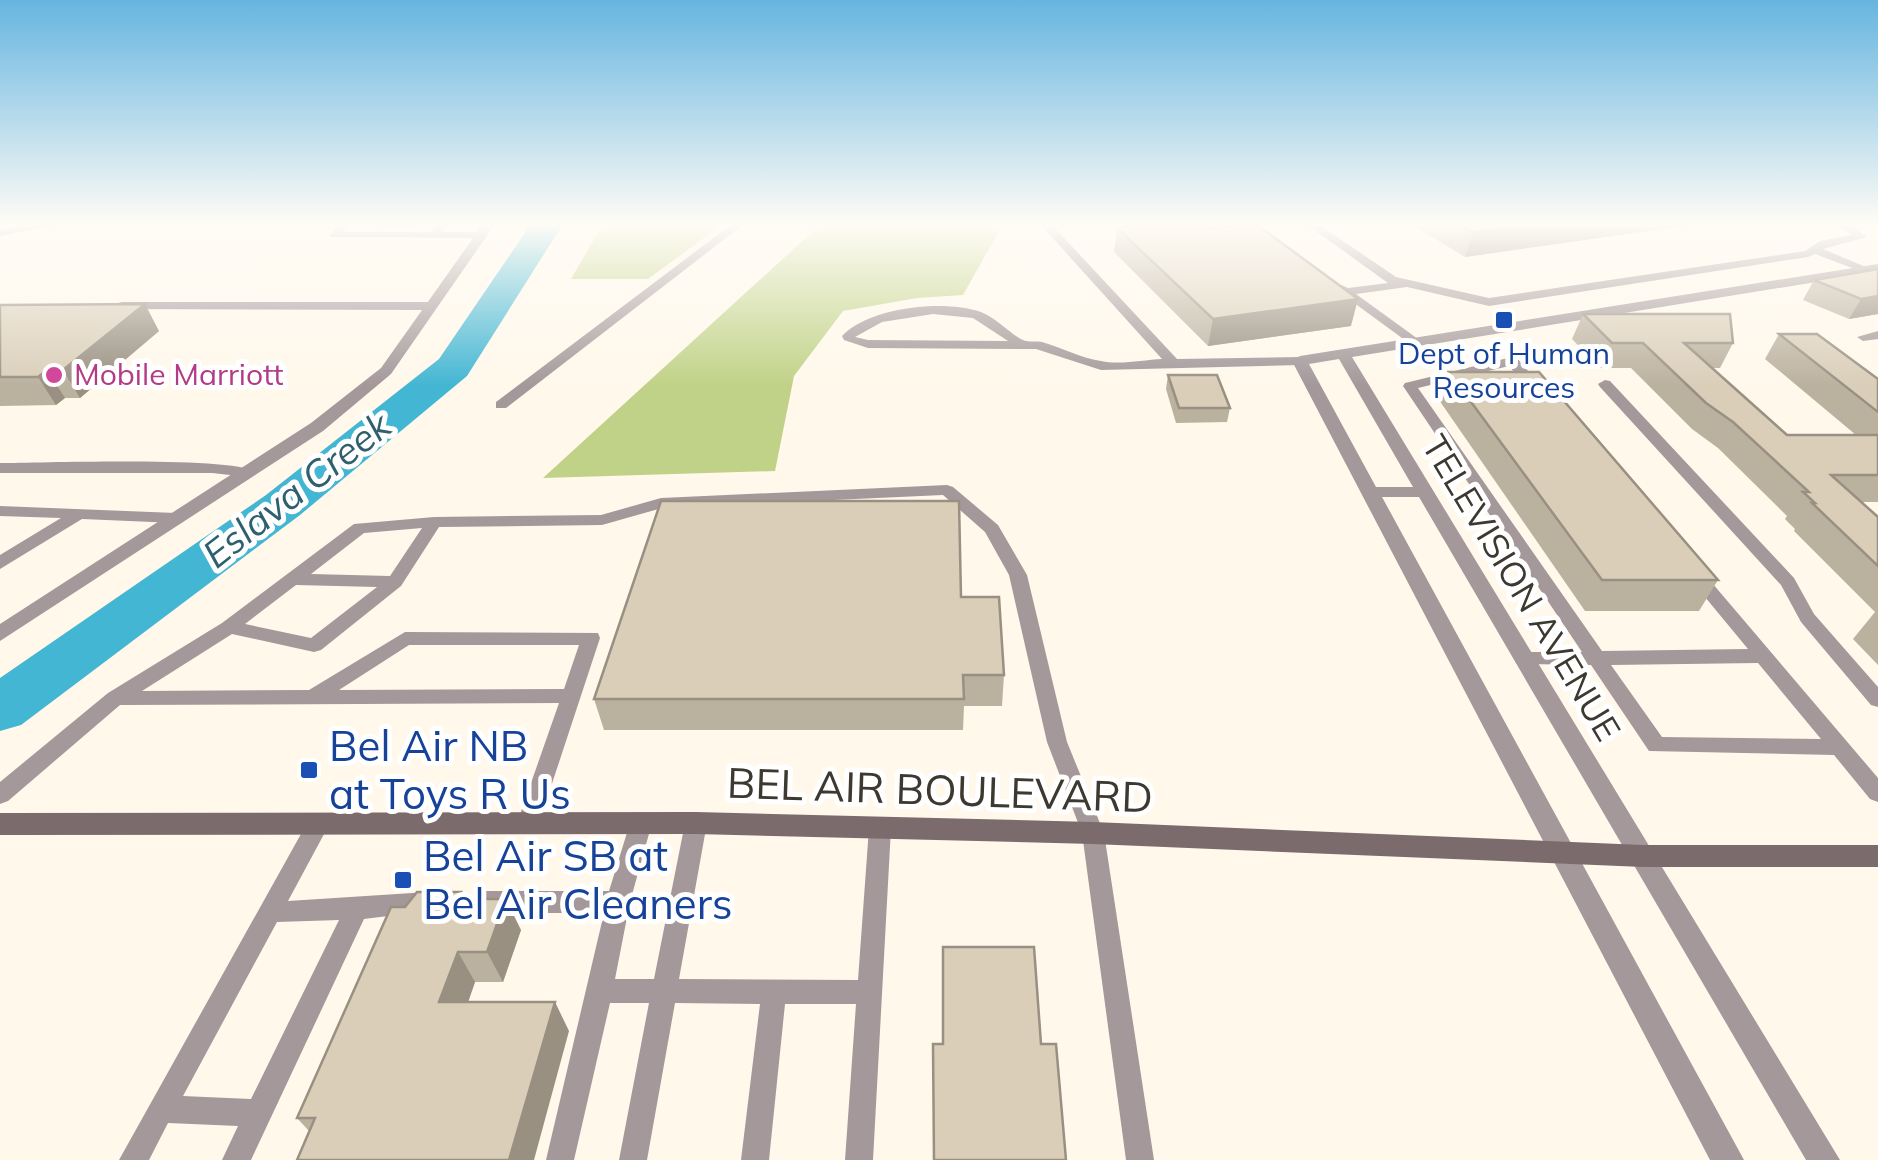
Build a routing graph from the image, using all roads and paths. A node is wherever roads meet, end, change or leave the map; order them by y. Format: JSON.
{"nodes":[{"id":1,"x":451,"y":278,"type":"edge"},
{"id":2,"x":668,"y":278,"type":"edge"},
{"id":3,"x":1094,"y":278,"type":"edge"},
{"id":4,"x":1388,"y":278,"type":"edge"},
{"id":5,"x":1643,"y":278,"type":"edge"},
{"id":6,"x":1815,"y":278,"type":"edge"},
{"id":7,"x":1331,"y":280,"type":"edge"},
{"id":8,"x":1404,"y":284,"type":"junction"},
{"id":9,"x":1346,"y":292,"type":"junction"},
{"id":10,"x":1489,"y":302,"type":"junction"},
{"id":11,"x":116,"y":306,"type":"edge"},
{"id":12,"x":431,"y":306,"type":"junction"},
{"id":13,"x":1521,"y":324,"type":"junction"},
{"id":14,"x":1878,"y":335,"type":"edge"},
{"id":15,"x":1863,"y":338,"type":"dead end"},
{"id":16,"x":1413,"y":342,"type":"junction"},
{"id":17,"x":1020,"y":345,"type":"junction"},
{"id":18,"x":1343,"y":354,"type":"junction"},
{"id":19,"x":1300,"y":361,"type":"junction"},
{"id":20,"x":1173,"y":363,"type":"junction"},
{"id":21,"x":1604,"y":384,"type":"dead end"},
{"id":22,"x":501,"y":405,"type":"dead end"},
{"id":23,"x":1550,"y":405,"type":"edge"},
{"id":24,"x":0,"y":468,"type":"edge"},
{"id":25,"x":248,"y":472,"type":"junction"},
{"id":26,"x":1371,"y":492,"type":"junction"},
{"id":27,"x":1426,"y":492,"type":"junction"},
{"id":28,"x":0,"y":511,"type":"edge"},
{"id":29,"x":82,"y":512,"type":"junction"},
{"id":30,"x":176,"y":518,"type":"junction"},
{"id":31,"x":434,"y":522,"type":"junction"},
{"id":32,"x":1677,"y":553,"type":"edge"},
{"id":33,"x":0,"y":563,"type":"edge"},
{"id":34,"x":292,"y":579,"type":"junction"},
{"id":35,"x":395,"y":582,"type":"junction"},
{"id":36,"x":228,"y":627,"type":"junction"},
{"id":37,"x":0,"y":634,"type":"edge"},
{"id":38,"x":1766,"y":656,"type":"junction"},
{"id":39,"x":1596,"y":658,"type":"junction"},
{"id":40,"x":1524,"y":659,"type":"junction"},
{"id":41,"x":572,"y":696,"type":"junction"},
{"id":42,"x":313,"y":697,"type":"junction"},
{"id":43,"x":115,"y":698,"type":"junction"},
{"id":44,"x":1878,"y":700,"type":"edge"},
{"id":45,"x":1839,"y":747,"type":"junction"},
{"id":46,"x":1878,"y":792,"type":"edge"},
{"id":47,"x":0,"y":795,"type":"edge"},
{"id":48,"x":319,"y":822,"type":"junction"},
{"id":49,"x":528,"y":823,"type":"junction"},
{"id":50,"x":0,"y":824,"type":"edge"},
{"id":51,"x":641,"y":824,"type":"junction"},
{"id":52,"x":696,"y":824,"type":"junction"},
{"id":53,"x":880,"y":828,"type":"junction"},
{"id":54,"x":1092,"y":833,"type":"junction"},
{"id":55,"x":1566,"y":853,"type":"junction"},
{"id":56,"x":1642,"y":856,"type":"junction"},
{"id":57,"x":1878,"y":856,"type":"edge"},
{"id":58,"x":618,"y":902,"type":"junction"},
{"id":59,"x":357,"y":909,"type":"junction"},
{"id":60,"x":270,"y":912,"type":"junction"},
{"id":61,"x":665,"y":990,"type":"junction"},
{"id":62,"x":600,"y":991,"type":"junction"},
{"id":63,"x":774,"y":992,"type":"junction"},
{"id":64,"x":870,"y":992,"type":"junction"},
{"id":65,"x":161,"y":1109,"type":"junction"},
{"id":66,"x":259,"y":1113,"type":"junction"},
{"id":67,"x":132,"y":1160,"type":"edge"},
{"id":68,"x":236,"y":1160,"type":"edge"},
{"id":69,"x":560,"y":1160,"type":"edge"},
{"id":70,"x":633,"y":1160,"type":"edge"},
{"id":71,"x":754,"y":1160,"type":"edge"},
{"id":72,"x":860,"y":1160,"type":"edge"},
{"id":73,"x":1140,"y":1160,"type":"edge"},
{"id":74,"x":1728,"y":1160,"type":"edge"},
{"id":75,"x":1824,"y":1160,"type":"edge"}],
"edges":[{"from":1,"to":12,"type":"street"},
{"from":2,"to":22,"type":"lane"},
{"from":3,"to":20,"type":"lane"},
{"from":4,"to":8,"type":"lane"},
{"from":5,"to":10,"type":"lane"},
{"from":6,"to":13,"type":"street"},
{"from":7,"to":9,"type":"lane"},
{"from":8,"to":9,"type":"lane"},
{"from":8,"to":10,"type":"lane"},
{"from":9,"to":16,"type":"lane"},
{"from":10,"to":13,"type":"lane"},
{"from":11,"to":12,"type":"lane"},
{"from":12,"to":25,"type":"street"},
{"from":13,"to":16,"type":"street"},
{"from":14,"to":15,"type":"lane"},
{"from":16,"to":18,"type":"street"},
{"from":17,"to":17,"type":"lane"},
{"from":17,"to":20,"type":"lane"},
{"from":18,"to":19,"type":"street"},
{"from":18,"to":27,"type":"street","name":"TELEVISION AVENUE"},
{"from":19,"to":20,"type":"lane"},
{"from":19,"to":26,"type":"street"},
{"from":21,"to":44,"type":"lane"},
{"from":23,"to":39,"type":"lane"},
{"from":24,"to":25,"type":"lane"},
{"from":25,"to":30,"type":"street"},
{"from":26,"to":27,"type":"street"},
{"from":26,"to":55,"type":"street"},
{"from":27,"to":40,"type":"street","name":"TELEVISION AVENUE"},
{"from":28,"to":29,"type":"lane"},
{"from":29,"to":30,"type":"lane"},
{"from":29,"to":33,"type":"lane"},
{"from":30,"to":37,"type":"street"},
{"from":31,"to":34,"type":"lane"},
{"from":31,"to":35,"type":"lane"},
{"from":31,"to":54,"type":"lane"},
{"from":32,"to":38,"type":"lane"},
{"from":34,"to":35,"type":"lane"},
{"from":34,"to":36,"type":"lane"},
{"from":35,"to":36,"type":"lane"},
{"from":36,"to":43,"type":"lane"},
{"from":38,"to":39,"type":"lane"},
{"from":38,"to":45,"type":"lane"},
{"from":39,"to":40,"type":"lane"},
{"from":39,"to":45,"type":"lane"},
{"from":40,"to":56,"type":"street","name":"TELEVISION AVENUE"},
{"from":41,"to":42,"type":"lane"},
{"from":41,"to":42,"type":"lane"},
{"from":41,"to":49,"type":"lane"},
{"from":42,"to":43,"type":"lane"},
{"from":43,"to":47,"type":"lane"},
{"from":45,"to":46,"type":"lane"},
{"from":48,"to":49,"type":"street","name":"BEL AIR BOULEVARD"},
{"from":48,"to":50,"type":"street","name":"BEL AIR BOULEVARD"},
{"from":48,"to":60,"type":"lane"},
{"from":49,"to":51,"type":"street","name":"BEL AIR BOULEVARD"},
{"from":51,"to":52,"type":"street","name":"BEL AIR BOULEVARD"},
{"from":51,"to":58,"type":"lane"},
{"from":52,"to":53,"type":"street","name":"BEL AIR BOULEVARD"},
{"from":52,"to":61,"type":"lane"},
{"from":53,"to":54,"type":"street","name":"BEL AIR BOULEVARD"},
{"from":53,"to":64,"type":"lane"},
{"from":54,"to":55,"type":"street","name":"BEL AIR BOULEVARD"},
{"from":54,"to":73,"type":"lane"},
{"from":55,"to":56,"type":"street","name":"BEL AIR BOULEVARD"},
{"from":55,"to":74,"type":"street"},
{"from":56,"to":57,"type":"street","name":"BEL AIR BOULEVARD"},
{"from":56,"to":75,"type":"street","name":"TELEVISION AVENUE"},
{"from":58,"to":59,"type":"lane"},
{"from":58,"to":62,"type":"lane"},
{"from":59,"to":60,"type":"lane"},
{"from":59,"to":66,"type":"lane"},
{"from":60,"to":65,"type":"lane"},
{"from":61,"to":62,"type":"lane"},
{"from":61,"to":63,"type":"lane"},
{"from":61,"to":70,"type":"lane"},
{"from":62,"to":69,"type":"lane"},
{"from":63,"to":64,"type":"lane"},
{"from":63,"to":71,"type":"lane"},
{"from":64,"to":72,"type":"lane"},
{"from":65,"to":66,"type":"lane"},
{"from":65,"to":67,"type":"lane"},
{"from":66,"to":68,"type":"lane"}]}
